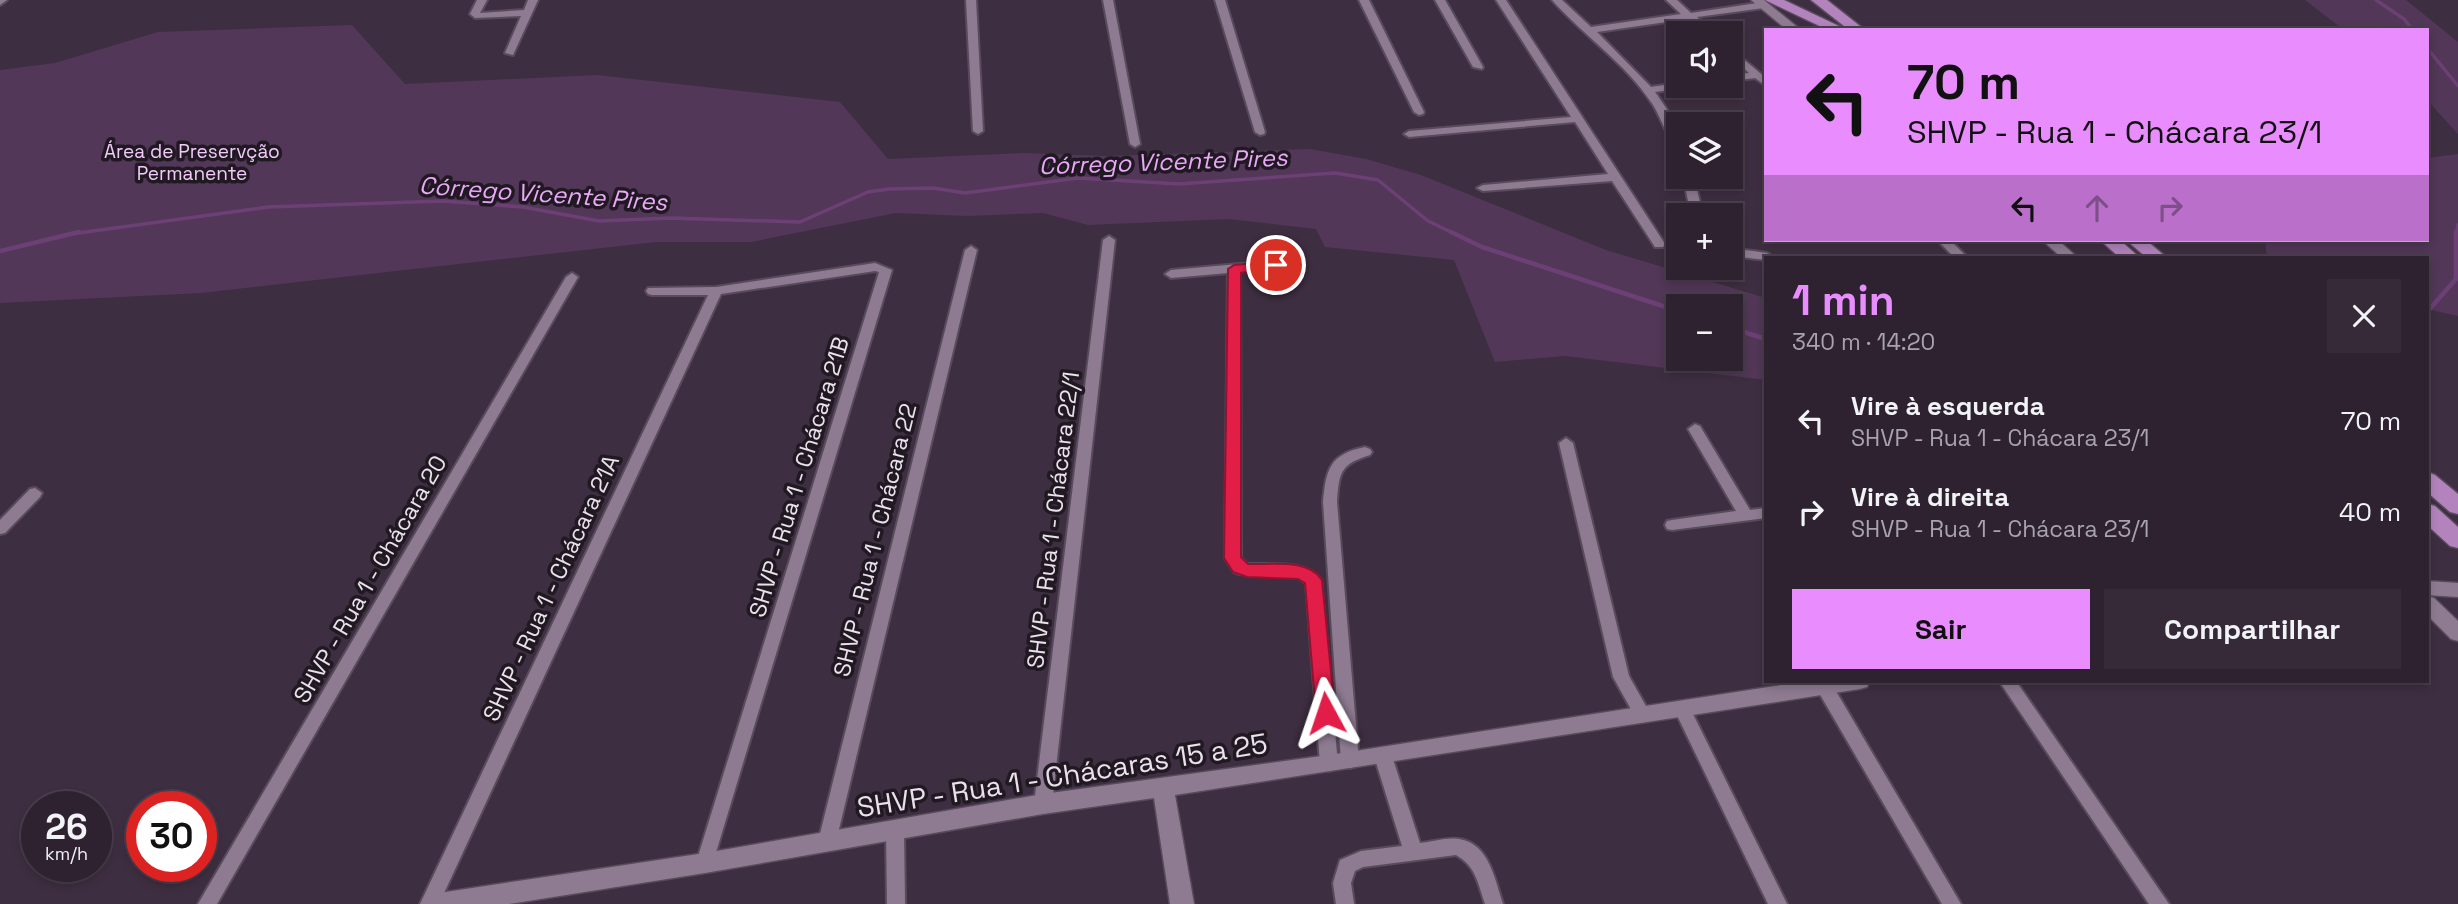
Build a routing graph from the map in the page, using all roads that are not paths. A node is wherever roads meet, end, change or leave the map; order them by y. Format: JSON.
{"nodes":[{"id":1,"x":482,"y":0,"type":"edge"},
{"id":2,"x":533,"y":0,"type":"edge"},
{"id":3,"x":971,"y":0,"type":"edge"},
{"id":4,"x":1108,"y":0,"type":"edge"},
{"id":5,"x":1220,"y":0,"type":"edge"},
{"id":6,"x":1364,"y":0,"type":"edge"},
{"id":7,"x":1440,"y":0,"type":"edge"},
{"id":8,"x":1501,"y":0,"type":"edge"},
{"id":9,"x":1557,"y":0,"type":"edge"},
{"id":10,"x":1671,"y":0,"type":"edge"},
{"id":11,"x":1797,"y":0,"type":"edge"},
{"id":12,"x":1818,"y":0,"type":"edge"},
{"id":13,"x":1763,"y":2,"type":"edge"},
{"id":14,"x":528,"y":13,"type":"junction"},
{"id":15,"x":1687,"y":14,"type":"junction"},
{"id":16,"x":1695,"y":21,"type":"edge"},
{"id":17,"x":1793,"y":28,"type":"edge"},
{"id":18,"x":1836,"y":28,"type":"edge"},
{"id":19,"x":1855,"y":28,"type":"edge"},
{"id":20,"x":1588,"y":30,"type":"junction"},
{"id":21,"x":510,"y":53,"type":"dead end"},
{"id":22,"x":1743,"y":63,"type":"edge"},
{"id":23,"x":1478,"y":67,"type":"dead end"},
{"id":24,"x":1757,"y":75,"type":"junction"},
{"id":25,"x":1743,"y":77,"type":"edge"},
{"id":26,"x":1764,"y":81,"type":"edge"},
{"id":27,"x":1666,"y":88,"type":"edge"},
{"id":28,"x":1649,"y":90,"type":"junction"},
{"id":29,"x":1419,"y":112,"type":"dead end"},
{"id":30,"x":1579,"y":119,"type":"junction"},
{"id":31,"x":1666,"y":119,"type":"edge"},
{"id":32,"x":978,"y":131,"type":"dead end"},
{"id":33,"x":1260,"y":132,"type":"dead end"},
{"id":34,"x":1409,"y":134,"type":"dead end"},
{"id":35,"x":1135,"y":144,"type":"dead end"},
{"id":36,"x":1617,"y":177,"type":"junction"},
{"id":37,"x":1483,"y":188,"type":"dead end"},
{"id":38,"x":1109,"y":240,"type":"dead end"},
{"id":39,"x":1945,"y":242,"type":"edge"},
{"id":40,"x":2051,"y":242,"type":"edge"},
{"id":41,"x":2111,"y":242,"type":"edge"},
{"id":42,"x":2138,"y":242,"type":"edge"},
{"id":43,"x":1659,"y":244,"type":"dead end"},
{"id":44,"x":971,"y":250,"type":"dead end"},
{"id":45,"x":1743,"y":254,"type":"edge"},
{"id":46,"x":1960,"y":256,"type":"edge"},
{"id":47,"x":2069,"y":256,"type":"edge"},
{"id":48,"x":2129,"y":256,"type":"edge"},
{"id":49,"x":2156,"y":256,"type":"edge"},
{"id":50,"x":1764,"y":257,"type":"edge"},
{"id":51,"x":1296,"y":263,"type":"dead end"},
{"id":52,"x":1234,"y":269,"type":"junction"},
{"id":53,"x":1171,"y":274,"type":"dead end"},
{"id":54,"x":572,"y":277,"type":"dead end"},
{"id":55,"x":652,"y":291,"type":"dead end"},
{"id":56,"x":716,"y":291,"type":"junction"},
{"id":57,"x":1695,"y":429,"type":"dead end"},
{"id":58,"x":1566,"y":443,"type":"dead end"},
{"id":59,"x":1365,"y":452,"type":"dead end"},
{"id":60,"x":2429,"y":482,"type":"edge"},
{"id":61,"x":36,"y":493,"type":"dead end"},
{"id":62,"x":2458,"y":506,"type":"edge"},
{"id":63,"x":1764,"y":513,"type":"edge"},
{"id":64,"x":2429,"y":514,"type":"edge"},
{"id":65,"x":1746,"y":516,"type":"junction"},
{"id":66,"x":1672,"y":525,"type":"dead end"},
{"id":67,"x":0,"y":529,"type":"edge"},
{"id":68,"x":2458,"y":540,"type":"edge"},
{"id":69,"x":2429,"y":587,"type":"edge"},
{"id":70,"x":2458,"y":590,"type":"edge"},
{"id":71,"x":2429,"y":605,"type":"edge"},
{"id":72,"x":2458,"y":633,"type":"edge"},
{"id":73,"x":1846,"y":683,"type":"edge"},
{"id":74,"x":2008,"y":683,"type":"edge"},
{"id":75,"x":1824,"y":686,"type":"junction"},
{"id":76,"x":1682,"y":709,"type":"junction"},
{"id":77,"x":1643,"y":715,"type":"junction"},
{"id":78,"x":1383,"y":756,"type":"junction"},
{"id":79,"x":1339,"y":763,"type":"junction"},
{"id":80,"x":1163,"y":788,"type":"junction"},
{"id":81,"x":1043,"y":804,"type":"junction"},
{"id":82,"x":895,"y":830,"type":"junction"},
{"id":83,"x":827,"y":842,"type":"junction"},
{"id":84,"x":1413,"y":851,"type":"junction"},
{"id":85,"x":705,"y":863,"type":"junction"},
{"id":86,"x":207,"y":904,"type":"edge"},
{"id":87,"x":429,"y":904,"type":"edge"},
{"id":88,"x":439,"y":904,"type":"edge"},
{"id":89,"x":896,"y":904,"type":"edge"},
{"id":90,"x":1182,"y":904,"type":"edge"},
{"id":91,"x":1345,"y":904,"type":"edge"},
{"id":92,"x":1494,"y":904,"type":"edge"},
{"id":93,"x":1778,"y":904,"type":"edge"},
{"id":94,"x":1952,"y":904,"type":"edge"},
{"id":95,"x":2160,"y":904,"type":"edge"}],
"edges":[{"from":1,"to":14,"type":"street"},
{"from":2,"to":14,"type":"street"},
{"from":3,"to":32,"type":"street"},
{"from":4,"to":35,"type":"street"},
{"from":5,"to":33,"type":"street"},
{"from":6,"to":29,"type":"street"},
{"from":7,"to":23,"type":"street"},
{"from":8,"to":30,"type":"street"},
{"from":9,"to":20,"type":"street"},
{"from":10,"to":15,"type":"street"},
{"from":11,"to":18,"type":"highway"},
{"from":12,"to":19,"type":"highway"},
{"from":13,"to":15,"type":"street"},
{"from":13,"to":17,"type":"street"},
{"from":13,"to":18,"type":"highway"},
{"from":14,"to":21,"type":"street"},
{"from":15,"to":16,"type":"street"},
{"from":15,"to":20,"type":"street"},
{"from":20,"to":28,"type":"street"},
{"from":22,"to":24,"type":"street"},
{"from":24,"to":25,"type":"street"},
{"from":24,"to":26,"type":"street"},
{"from":27,"to":28,"type":"street"},
{"from":28,"to":31,"type":"street"},
{"from":30,"to":34,"type":"street"},
{"from":30,"to":36,"type":"street"},
{"from":36,"to":37,"type":"street"},
{"from":36,"to":43,"type":"street"},
{"from":38,"to":81,"type":"street","name":"SHVP - Rua 1 - Chácara 22/1"},
{"from":39,"to":46,"type":"street"},
{"from":40,"to":47,"type":"street"},
{"from":41,"to":48,"type":"highway"},
{"from":42,"to":49,"type":"highway"},
{"from":44,"to":83,"type":"street","name":"SHVP - Rua 1 - Chácara 22"},
{"from":45,"to":50,"type":"street"},
{"from":51,"to":52,"type":"street"},
{"from":52,"to":53,"type":"street"},
{"from":52,"to":79,"type":"street"},
{"from":54,"to":86,"type":"street","name":"SHVP - Rua 1 - Chácara 20"},
{"from":55,"to":56,"type":"street"},
{"from":56,"to":85,"type":"street","name":"SHVP - Rua 1 - Chácara 21B"},
{"from":56,"to":87,"type":"street","name":"SHVP - Rua 1 - Chácara 21A"},
{"from":57,"to":65,"type":"street"},
{"from":58,"to":77,"type":"street"},
{"from":59,"to":79,"type":"street"},
{"from":60,"to":62,"type":"highway"},
{"from":61,"to":67,"type":"street"},
{"from":63,"to":65,"type":"street"},
{"from":64,"to":68,"type":"highway"},
{"from":65,"to":66,"type":"street"},
{"from":69,"to":70,"type":"street"},
{"from":71,"to":72,"type":"street"},
{"from":73,"to":75,"type":"street","name":"SHVP - Rua 1 - Chácaras 15 a 25"},
{"from":74,"to":95,"type":"street"},
{"from":75,"to":76,"type":"street","name":"SHVP - Rua 1 - Chácaras 15 a 25"},
{"from":75,"to":94,"type":"street"},
{"from":76,"to":77,"type":"street","name":"SHVP - Rua 1 - Chácaras 15 a 25"},
{"from":76,"to":93,"type":"street"},
{"from":77,"to":78,"type":"street","name":"SHVP - Rua 1 - Chácaras 15 a 25"},
{"from":78,"to":79,"type":"street","name":"SHVP - Rua 1 - Chácaras 15 a 25"},
{"from":78,"to":84,"type":"street"},
{"from":79,"to":80,"type":"street","name":"SHVP - Rua 1 - Chácaras 15 a 25"},
{"from":80,"to":81,"type":"street","name":"SHVP - Rua 1 - Chácaras 15 a 25"},
{"from":80,"to":90,"type":"street"},
{"from":81,"to":82,"type":"street","name":"SHVP - Rua 1 - Chácaras 15 a 25"},
{"from":82,"to":83,"type":"street","name":"SHVP - Rua 1 - Chácaras 15 a 25"},
{"from":82,"to":89,"type":"street"},
{"from":83,"to":85,"type":"street","name":"SHVP - Rua 1 - Chácaras 15 a 25"},
{"from":84,"to":91,"type":"street"},
{"from":84,"to":92,"type":"street"},
{"from":85,"to":88,"type":"street","name":"SHVP - Rua 1 - Chácaras 15 a 25"}]}
